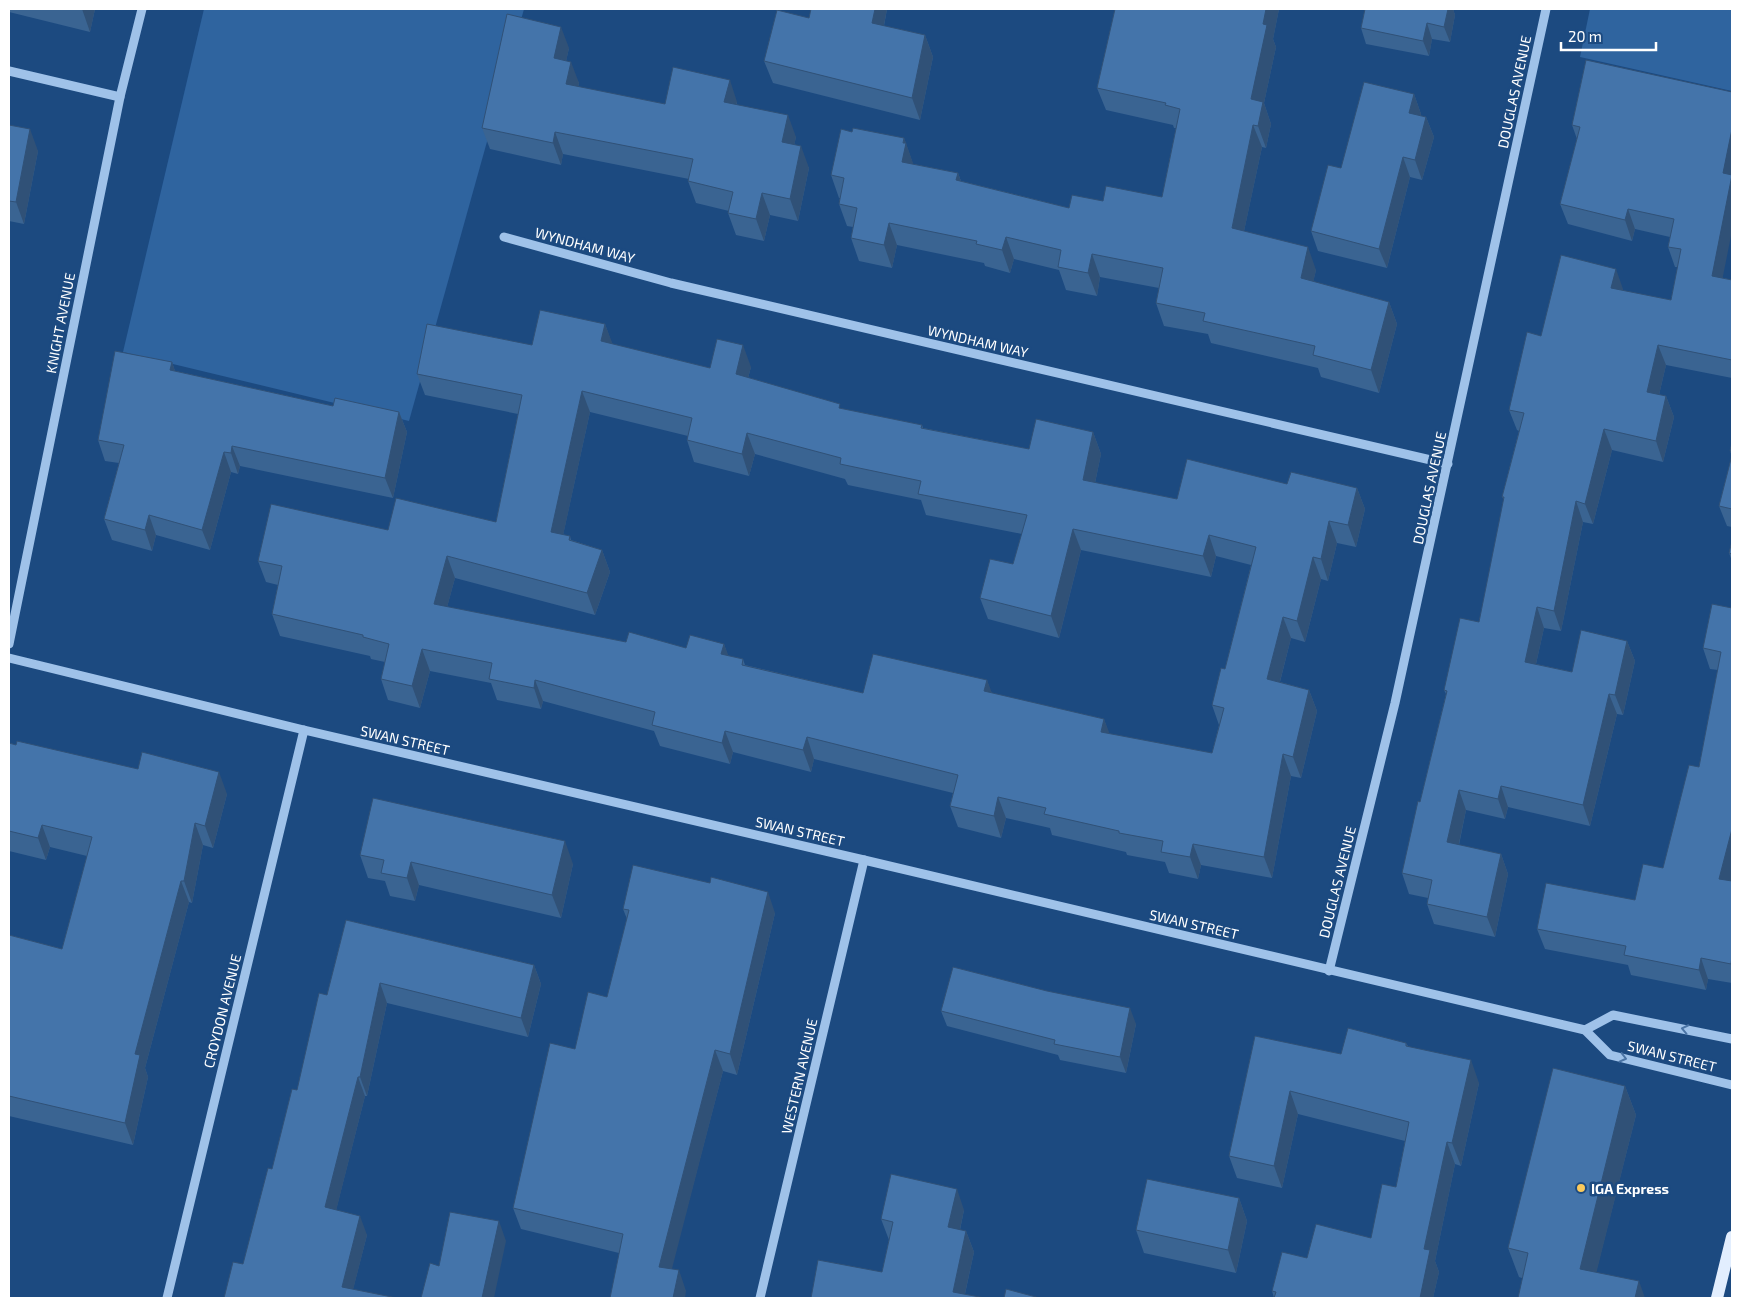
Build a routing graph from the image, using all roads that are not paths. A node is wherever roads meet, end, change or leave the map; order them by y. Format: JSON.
{"nodes":[{"id":1,"x":142,"y":9,"type":"edge"},
{"id":2,"x":1546,"y":9,"type":"edge"},
{"id":3,"x":9,"y":71,"type":"edge"},
{"id":4,"x":120,"y":96,"type":"junction"},
{"id":5,"x":504,"y":237,"type":"dead end"},
{"id":6,"x":1448,"y":464,"type":"junction"},
{"id":7,"x":9,"y":644,"type":"edge"},
{"id":8,"x":9,"y":658,"type":"edge"},
{"id":9,"x":304,"y":730,"type":"junction"},
{"id":10,"x":864,"y":860,"type":"junction"},
{"id":11,"x":1329,"y":971,"type":"junction"},
{"id":12,"x":1585,"y":1030,"type":"junction"},
{"id":13,"x":1732,"y":1039,"type":"edge"},
{"id":14,"x":1732,"y":1085,"type":"edge"},
{"id":15,"x":1732,"y":1236,"type":"edge"},
{"id":16,"x":167,"y":1298,"type":"edge"},
{"id":17,"x":760,"y":1298,"type":"edge"},
{"id":18,"x":1717,"y":1298,"type":"edge"}],
"edges":[{"from":1,"to":4,"type":"street","name":"KNIGHT AVENUE"},
{"from":2,"to":6,"type":"street","name":"DOUGLAS AVENUE"},
{"from":3,"to":4,"type":"street"},
{"from":4,"to":7,"type":"street","name":"KNIGHT AVENUE"},
{"from":5,"to":6,"type":"street","name":"WYNDHAM WAY"},
{"from":6,"to":11,"type":"street","name":"DOUGLAS AVENUE"},
{"from":8,"to":9,"type":"street","name":"SWAN STREET"},
{"from":9,"to":10,"type":"street","name":"SWAN STREET"},
{"from":9,"to":16,"type":"street","name":"CROYDON AVENUE"},
{"from":10,"to":11,"type":"street","name":"SWAN STREET"},
{"from":10,"to":17,"type":"street","name":"WESTERN AVENUE"},
{"from":11,"to":12,"type":"street","name":"SWAN STREET"},
{"from":13,"to":12,"type":"street","name":"SWAN STREET","one_way":true},
{"from":12,"to":14,"type":"street","name":"SWAN STREET","one_way":true},
{"from":15,"to":18,"type":"main road"}]}
